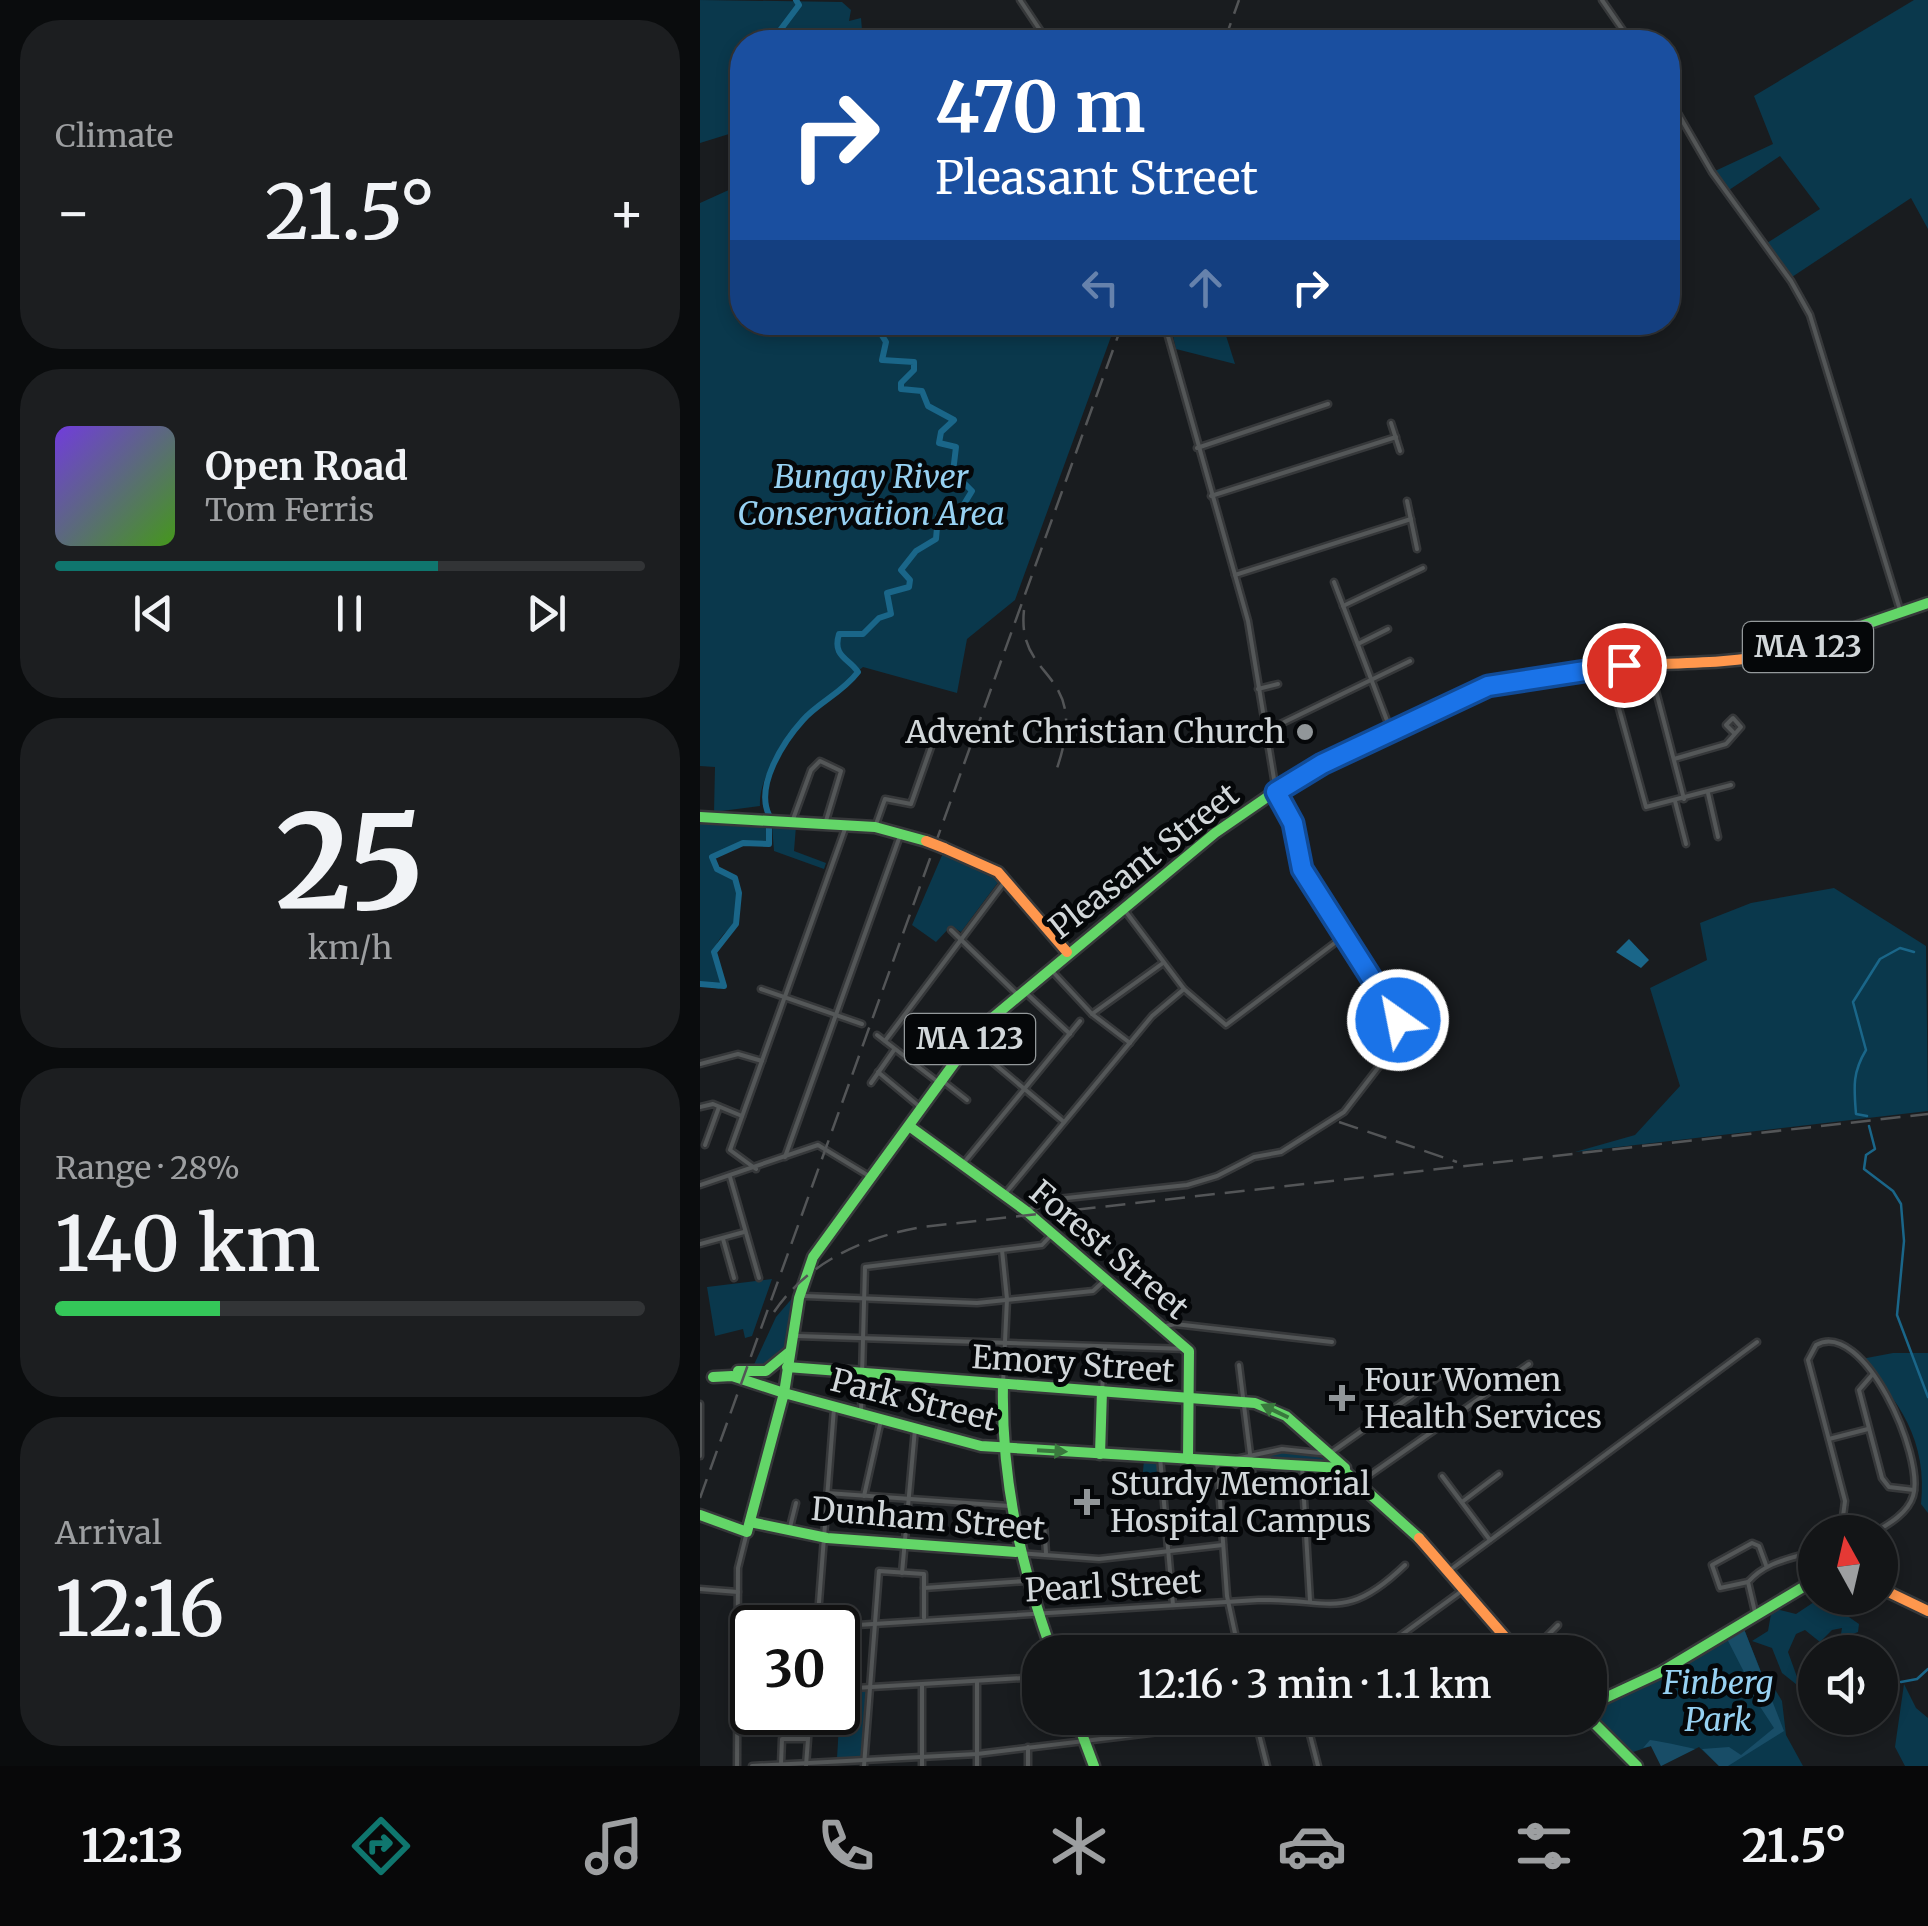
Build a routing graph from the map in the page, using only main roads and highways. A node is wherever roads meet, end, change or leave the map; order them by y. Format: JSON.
{"nodes":[{"id":1,"x":1928,"y":603,"type":"edge"},
{"id":2,"x":700,"y":817,"type":"edge"},
{"id":3,"x":1067,"y":952,"type":"junction"},
{"id":4,"x":906,"y":1125,"type":"junction"},
{"id":5,"x":792,"y":1342,"type":"junction"},
{"id":6,"x":788,"y":1368,"type":"junction"},
{"id":7,"x":765,"y":1370,"type":"junction"},
{"id":8,"x":712,"y":1377,"type":"junction"},
{"id":9,"x":700,"y":1381,"type":"edge"},
{"id":10,"x":1003,"y":1384,"type":"junction"},
{"id":11,"x":764,"y":1386,"type":"junction"},
{"id":12,"x":1102,"y":1392,"type":"junction"},
{"id":13,"x":784,"y":1393,"type":"junction"},
{"id":14,"x":1190,"y":1398,"type":"junction"},
{"id":15,"x":1004,"y":1448,"type":"junction"},
{"id":16,"x":1100,"y":1454,"type":"junction"},
{"id":17,"x":1188,"y":1459,"type":"junction"},
{"id":18,"x":1330,"y":1459,"type":"junction"},
{"id":19,"x":700,"y":1515,"type":"edge"},
{"id":20,"x":748,"y":1527,"type":"junction"},
{"id":21,"x":1016,"y":1552,"type":"junction"},
{"id":22,"x":1798,"y":1589,"type":"edge"},
{"id":23,"x":1898,"y":1597,"type":"edge"},
{"id":24,"x":1928,"y":1611,"type":"edge"},
{"id":25,"x":1045,"y":1635,"type":"edge"},
{"id":26,"x":1504,"y":1635,"type":"edge"},
{"id":27,"x":1607,"y":1697,"type":"edge"},
{"id":28,"x":1083,"y":1735,"type":"edge"},
{"id":29,"x":1606,"y":1735,"type":"edge"},
{"id":30,"x":1094,"y":1766,"type":"edge"},
{"id":31,"x":1637,"y":1766,"type":"edge"}],
"edges":[{"from":1,"to":3,"type":"main road","name":"Pleasant Street","number":"MA 123"},
{"from":2,"to":3,"type":"main road","bridge":true},
{"from":3,"to":4,"type":"main road","name":"Pleasant Street","number":"MA 123"},
{"from":4,"to":5,"type":"main road","name":"Pleasant Street","number":"MA 123"},
{"from":4,"to":14,"type":"main road","name":"Forest Street"},
{"from":5,"to":6,"type":"main road","name":"Pleasant Street","number":"MA 123"},
{"from":5,"to":7,"type":"main road"},
{"from":6,"to":7,"type":"main road","name":"Emory Street"},
{"from":6,"to":10,"type":"main road","name":"Emory Street"},
{"from":6,"to":13,"type":"main road","name":"Pleasant Street","number":"MA 123"},
{"from":7,"to":8,"type":"main road","name":"Park Street"},
{"from":7,"to":11,"type":"main road"},
{"from":8,"to":9,"type":"main road","name":"Park Street"},
{"from":8,"to":11,"type":"main road","name":"Park Street"},
{"from":10,"to":12,"type":"main road","name":"Emory Street"},
{"from":10,"to":15,"type":"main road"},
{"from":11,"to":13,"type":"main road","name":"Park Street"},
{"from":12,"to":14,"type":"main road","name":"Emory Street"},
{"from":12,"to":16,"type":"main road"},
{"from":13,"to":15,"type":"main road","name":"Park Street"},
{"from":13,"to":20,"type":"main road","name":"Pleasant Street"},
{"from":14,"to":17,"type":"main road","name":"Forest Street"},
{"from":18,"to":14,"type":"main road","name":"Emory Street","one_way":true},
{"from":15,"to":16,"type":"main road","name":"Park Street","one_way":true},
{"from":15,"to":21,"type":"main road"},
{"from":16,"to":17,"type":"main road","name":"Park Street"},
{"from":17,"to":18,"type":"main road","name":"Park Street"},
{"from":18,"to":26,"type":"main road","name":"Park Street"},
{"from":19,"to":20,"type":"main road","name":"Dunham Street"},
{"from":20,"to":21,"type":"main road","name":"Dunham Street"},
{"from":21,"to":25,"type":"main road"},
{"from":22,"to":27,"type":"main road"},
{"from":23,"to":24,"type":"main road"},
{"from":28,"to":30,"type":"main road"},
{"from":29,"to":31,"type":"main road"}]}
